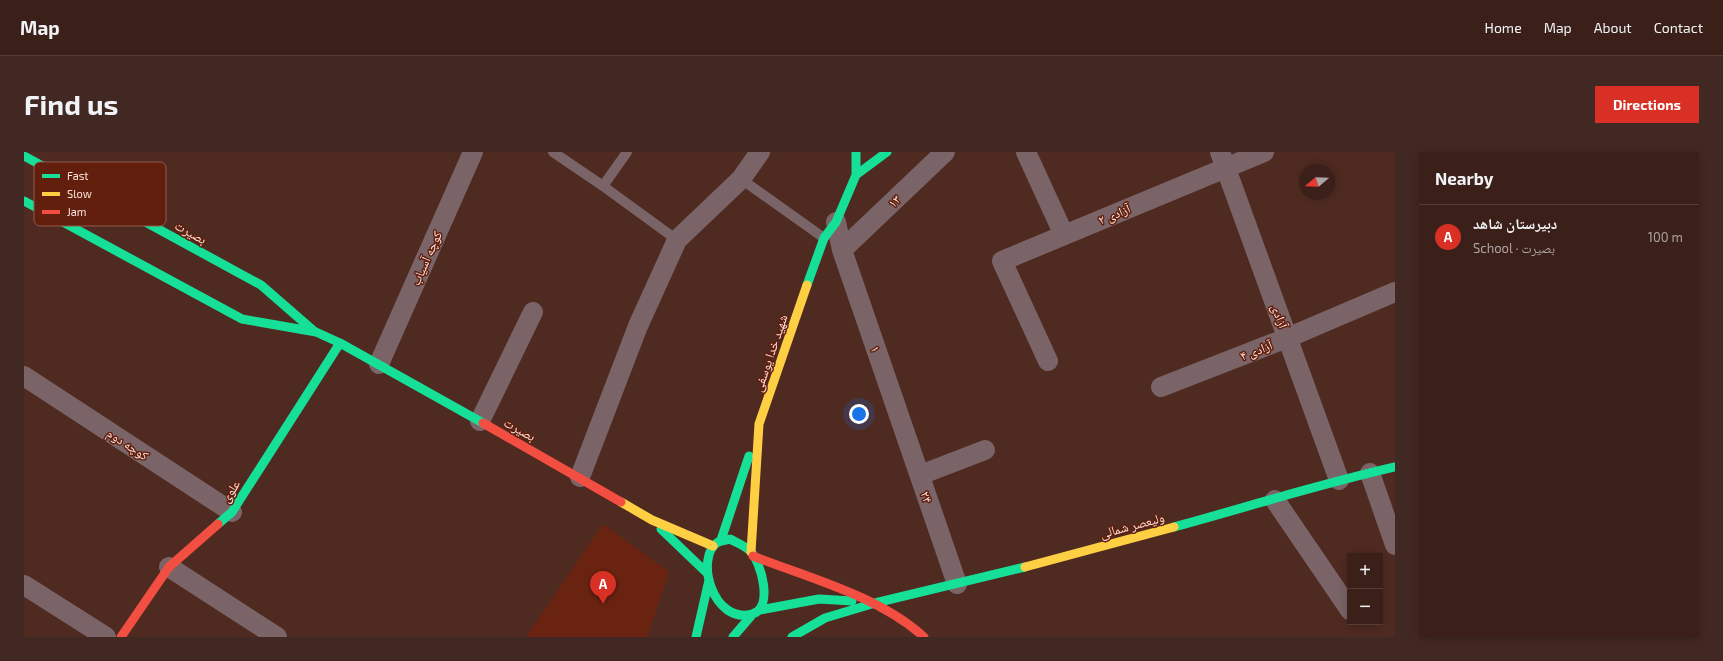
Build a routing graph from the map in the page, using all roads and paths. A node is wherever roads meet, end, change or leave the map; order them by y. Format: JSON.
{"nodes":[{"id":1,"x":473,"y":152,"type":"edge"},
{"id":2,"x":553,"y":152,"type":"edge"},
{"id":3,"x":627,"y":152,"type":"edge"},
{"id":4,"x":760,"y":152,"type":"edge"},
{"id":5,"x":856,"y":152,"type":"edge"},
{"id":6,"x":887,"y":152,"type":"edge"},
{"id":7,"x":945,"y":152,"type":"edge"},
{"id":8,"x":1026,"y":152,"type":"edge"},
{"id":9,"x":1264,"y":152,"type":"edge"},
{"id":10,"x":24,"y":156,"type":"edge"},
{"id":11,"x":1223,"y":160,"type":"edge"},
{"id":12,"x":35,"y":162,"type":"edge"},
{"id":13,"x":856,"y":175,"type":"junction"},
{"id":14,"x":741,"y":179,"type":"junction"},
{"id":15,"x":603,"y":186,"type":"junction"},
{"id":16,"x":24,"y":201,"type":"edge"},
{"id":17,"x":34,"y":206,"type":"edge"},
{"id":18,"x":836,"y":222,"type":"junction"},
{"id":19,"x":70,"y":226,"type":"edge"},
{"id":20,"x":153,"y":226,"type":"edge"},
{"id":21,"x":1064,"y":235,"type":"junction"},
{"id":22,"x":824,"y":238,"type":"junction"},
{"id":23,"x":677,"y":240,"type":"junction"},
{"id":24,"x":842,"y":250,"type":"junction"},
{"id":25,"x":1395,"y":292,"type":"edge"},
{"id":26,"x":533,"y":312,"type":"dead end"},
{"id":27,"x":316,"y":332,"type":"junction"},
{"id":28,"x":1287,"y":338,"type":"junction"},
{"id":29,"x":340,"y":343,"type":"junction"},
{"id":30,"x":1048,"y":361,"type":"dead end"},
{"id":31,"x":379,"y":364,"type":"junction"},
{"id":32,"x":24,"y":376,"type":"edge"},
{"id":33,"x":1161,"y":388,"type":"dead end"},
{"id":34,"x":480,"y":421,"type":"junction"},
{"id":35,"x":759,"y":424,"type":"junction"},
{"id":36,"x":985,"y":450,"type":"dead end"},
{"id":37,"x":1395,"y":467,"type":"edge"},
{"id":38,"x":1370,"y":473,"type":"junction"},
{"id":39,"x":920,"y":475,"type":"junction"},
{"id":40,"x":580,"y":477,"type":"junction"},
{"id":41,"x":1338,"y":480,"type":"junction"},
{"id":42,"x":1275,"y":500,"type":"junction"},
{"id":43,"x":232,"y":512,"type":"junction"},
{"id":44,"x":652,"y":520,"type":"junction"},
{"id":45,"x":722,"y":540,"type":"junction"},
{"id":46,"x":1395,"y":545,"type":"edge"},
{"id":47,"x":713,"y":546,"type":"junction"},
{"id":48,"x":752,"y":554,"type":"junction"},
{"id":49,"x":169,"y":567,"type":"junction"},
{"id":50,"x":709,"y":577,"type":"junction"},
{"id":51,"x":957,"y":584,"type":"junction"},
{"id":52,"x":24,"y":585,"type":"edge"},
{"id":53,"x":875,"y":603,"type":"junction"},
{"id":54,"x":1347,"y":606,"type":"edge"},
{"id":55,"x":760,"y":610,"type":"junction"},
{"id":56,"x":751,"y":616,"type":"junction"},
{"id":57,"x":106,"y":637,"type":"edge"},
{"id":58,"x":121,"y":637,"type":"edge"},
{"id":59,"x":277,"y":637,"type":"edge"},
{"id":60,"x":696,"y":637,"type":"edge"},
{"id":61,"x":733,"y":637,"type":"edge"},
{"id":62,"x":792,"y":637,"type":"edge"},
{"id":63,"x":924,"y":637,"type":"edge"}],
"edges":[{"from":1,"to":31,"type":"street","name":"کوچه آسیاب"},
{"from":2,"to":15,"type":"lane"},
{"from":3,"to":15,"type":"lane"},
{"from":4,"to":14,"type":"street"},
{"from":5,"to":13,"type":"street","name":"شهید خدا یوسفی"},
{"from":6,"to":13,"type":"street"},
{"from":7,"to":24,"type":"street","name":"۱۳"},
{"from":8,"to":21,"type":"street"},
{"from":9,"to":11,"type":"street","name":"آزادی ۲"},
{"from":10,"to":12,"type":"street","name":"بصیرت"},
{"from":11,"to":21,"type":"street","name":"آزادی ۲"},
{"from":11,"to":28,"type":"street","name":"آزادی"},
{"from":13,"to":18,"type":"street","name":"شهید خدا یوسفی"},
{"from":14,"to":22,"type":"lane"},
{"from":14,"to":23,"type":"street"},
{"from":15,"to":23,"type":"lane"},
{"from":16,"to":17,"type":"street","name":"بصیرت"},
{"from":18,"to":22,"type":"street","name":"شهید خدا یوسفی"},
{"from":18,"to":24,"type":"street","name":"۱"},
{"from":19,"to":27,"type":"street","name":"بصیرت"},
{"from":20,"to":27,"type":"street","name":"بصیرت"},
{"from":21,"to":30,"type":"street","name":"آزادی ۲"},
{"from":22,"to":35,"type":"street","name":"شهید خدا یوسفی"},
{"from":23,"to":40,"type":"street"},
{"from":24,"to":39,"type":"street","name":"۱"},
{"from":25,"to":28,"type":"street","name":"آزادی ۴"},
{"from":26,"to":34,"type":"street"},
{"from":27,"to":29,"type":"street","name":"بصیرت"},
{"from":28,"to":33,"type":"street","name":"آزادی ۴"},
{"from":28,"to":41,"type":"street","name":"آزادی"},
{"from":29,"to":31,"type":"street","name":"بصیرت"},
{"from":29,"to":43,"type":"street","name":"علوی"},
{"from":31,"to":34,"type":"street","name":"بصیرت"},
{"from":32,"to":43,"type":"street","name":"کوچه دوم"},
{"from":34,"to":40,"type":"street","name":"بصیرت"},
{"from":35,"to":45,"type":"street"},
{"from":35,"to":48,"type":"street","name":"شهید خدا یوسفی"},
{"from":36,"to":39,"type":"street","name":"۲۴"},
{"from":37,"to":38,"type":"street","name":"ولیعصر شمالی"},
{"from":38,"to":41,"type":"street","name":"ولیعصر شمالی"},
{"from":38,"to":46,"type":"street"},
{"from":39,"to":51,"type":"street","name":"۲۴"},
{"from":40,"to":44,"type":"street","name":"بصیرت"},
{"from":41,"to":42,"type":"street","name":"ولیعصر شمالی"},
{"from":42,"to":51,"type":"street","name":"ولیعصر شمالی"},
{"from":42,"to":54,"type":"street"},
{"from":43,"to":49,"type":"street","name":"علوی"},
{"from":44,"to":47,"type":"street","name":"بصیرت"},
{"from":44,"to":50,"type":"street"},
{"from":45,"to":47,"type":"street"},
{"from":45,"to":48,"type":"street"},
{"from":47,"to":50,"type":"street"},
{"from":48,"to":53,"type":"street"},
{"from":48,"to":55,"type":"street"},
{"from":49,"to":58,"type":"street","name":"علوی"},
{"from":49,"to":59,"type":"street"},
{"from":50,"to":56,"type":"street"},
{"from":50,"to":60,"type":"street"},
{"from":51,"to":53,"type":"street","name":"ولیعصر شمالی"},
{"from":52,"to":57,"type":"street"},
{"from":53,"to":55,"type":"street"},
{"from":53,"to":62,"type":"street"},
{"from":53,"to":63,"type":"street"},
{"from":55,"to":56,"type":"street"},
{"from":56,"to":61,"type":"street"}]}
